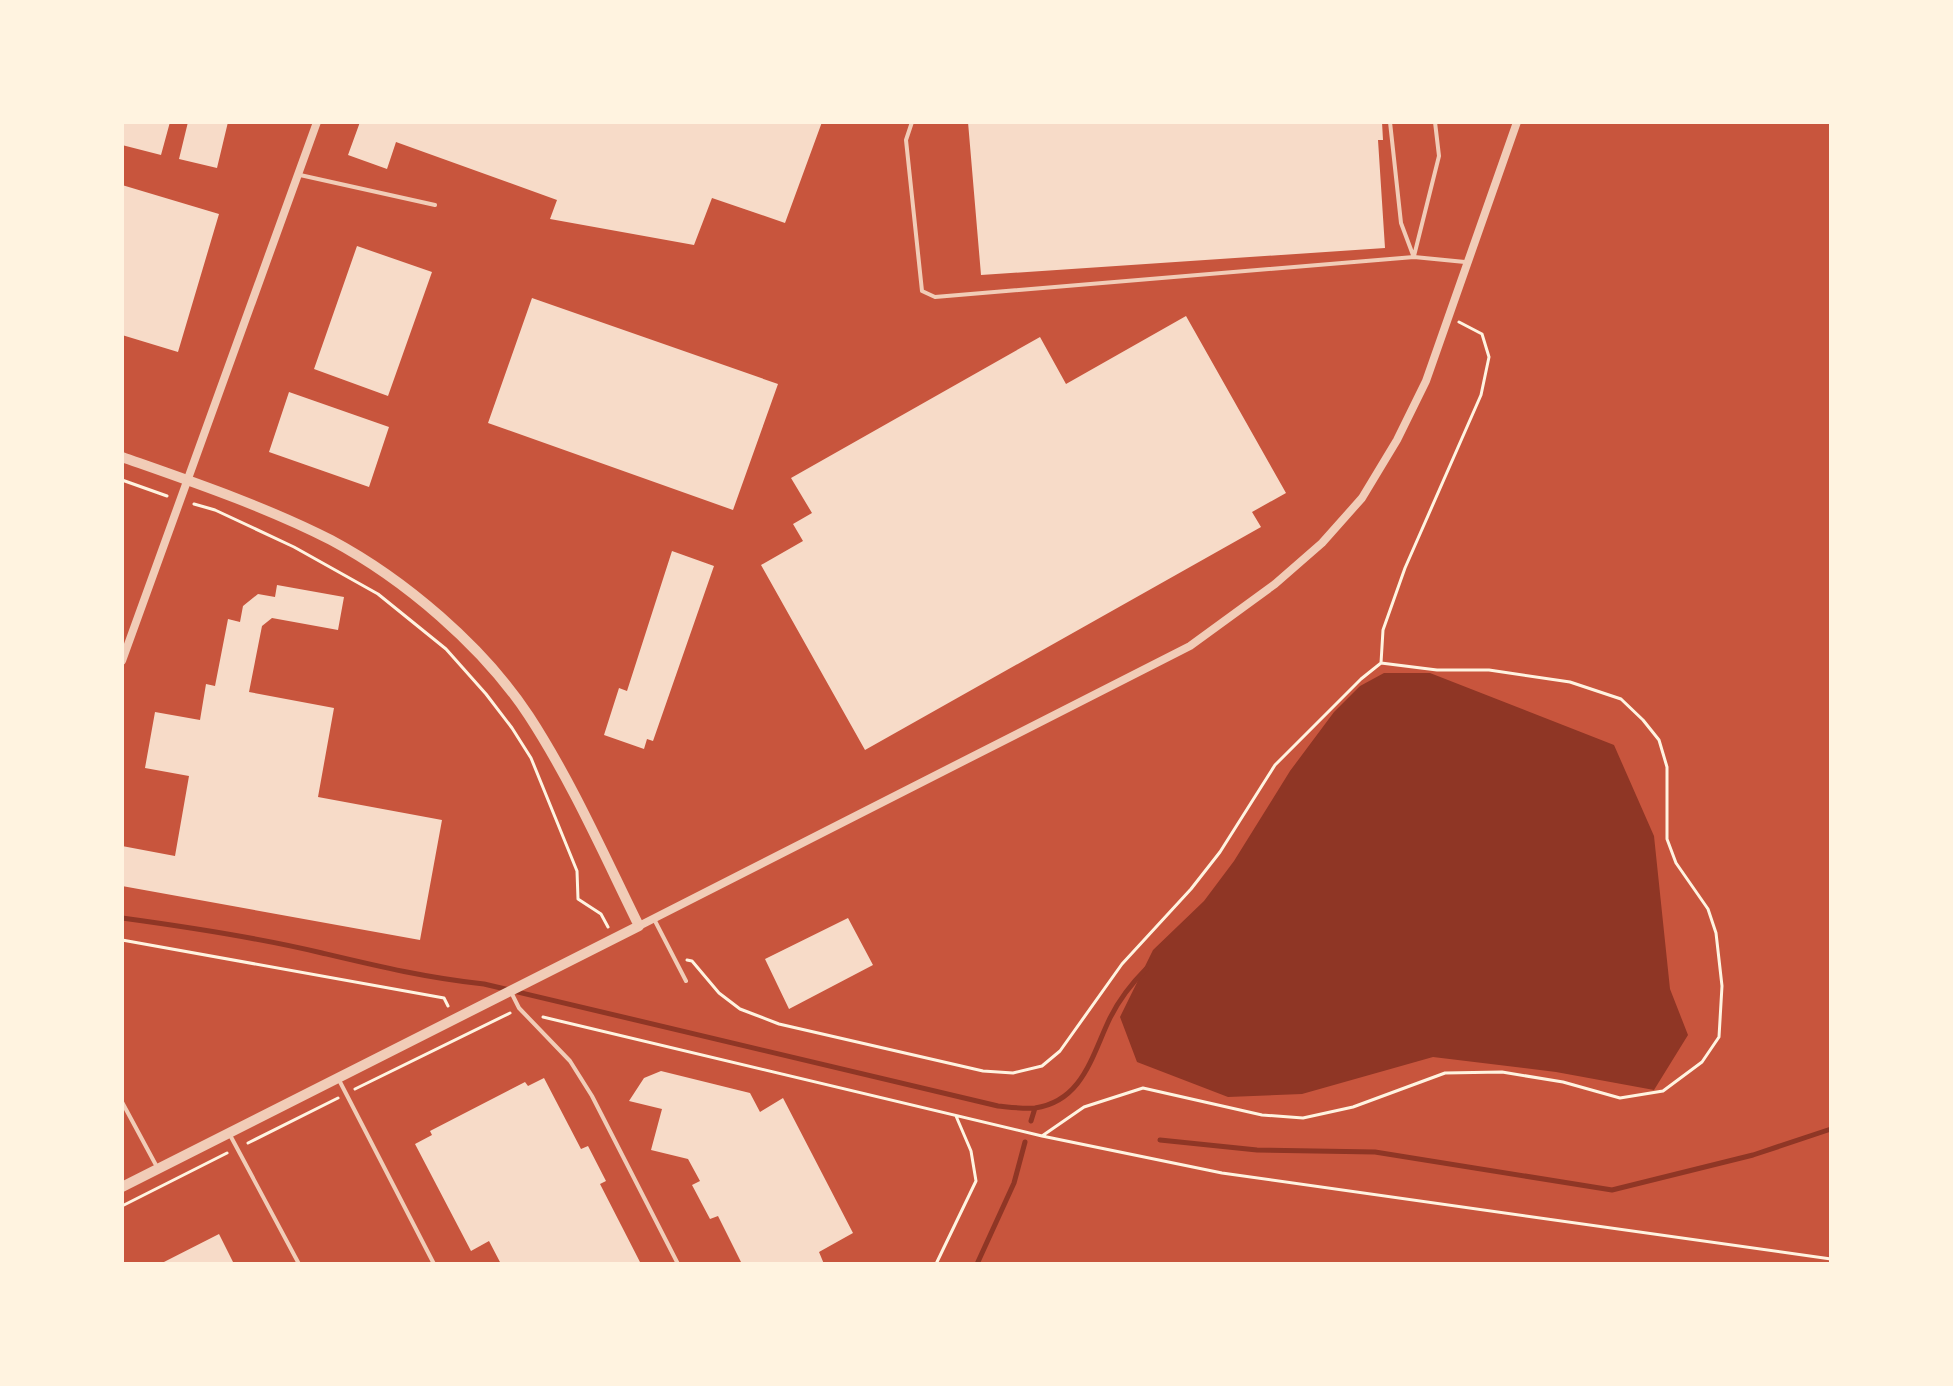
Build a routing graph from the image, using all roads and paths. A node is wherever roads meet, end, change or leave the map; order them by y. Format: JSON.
{"nodes":[{"id":1,"x":317,"y":122,"type":"edge"},
{"id":2,"x":912,"y":122,"type":"edge"},
{"id":3,"x":1390,"y":122,"type":"edge"},
{"id":4,"x":1435,"y":122,"type":"edge"},
{"id":5,"x":1517,"y":122,"type":"edge"},
{"id":6,"x":297,"y":175,"type":"junction"},
{"id":7,"x":435,"y":205,"type":"dead end"},
{"id":8,"x":1414,"y":257,"type":"junction"},
{"id":9,"x":1467,"y":262,"type":"junction"},
{"id":10,"x":1448,"y":318,"type":"junction"},
{"id":11,"x":122,"y":457,"type":"edge"},
{"id":12,"x":122,"y":480,"type":"edge"},
{"id":13,"x":189,"y":481,"type":"junction"},
{"id":14,"x":181,"y":501,"type":"junction"},
{"id":15,"x":122,"y":661,"type":"edge"},
{"id":16,"x":1381,"y":663,"type":"junction"},
{"id":17,"x":654,"y":919,"type":"junction"},
{"id":18,"x":639,"y":926,"type":"junction"},
{"id":19,"x":613,"y":938,"type":"junction"},
{"id":20,"x":122,"y":940,"type":"edge"},
{"id":21,"x":674,"y":958,"type":"junction"},
{"id":22,"x":686,"y":981,"type":"dead end"},
{"id":23,"x":510,"y":993,"type":"junction"},
{"id":24,"x":519,"y":1008,"type":"junction"},
{"id":25,"x":454,"y":1019,"type":"junction"},
{"id":26,"x":463,"y":1037,"type":"junction"},
{"id":27,"x":338,"y":1077,"type":"junction"},
{"id":28,"x":346,"y":1093,"type":"junction"},
{"id":29,"x":122,"y":1102,"type":"edge"},
{"id":30,"x":956,"y":1114,"type":"junction"},
{"id":31,"x":229,"y":1133,"type":"junction"},
{"id":32,"x":1042,"y":1136,"type":"junction"},
{"id":33,"x":236,"y":1149,"type":"junction"},
{"id":34,"x":158,"y":1169,"type":"junction"},
{"id":35,"x":122,"y":1187,"type":"edge"},
{"id":36,"x":122,"y":1206,"type":"edge"},
{"id":37,"x":1831,"y":1259,"type":"edge"},
{"id":38,"x":299,"y":1264,"type":"edge"},
{"id":39,"x":434,"y":1264,"type":"edge"},
{"id":40,"x":678,"y":1264,"type":"edge"},
{"id":41,"x":936,"y":1264,"type":"edge"}],
"edges":[{"from":1,"to":6,"type":"street"},
{"from":2,"to":8,"type":"lane"},
{"from":3,"to":8,"type":"lane"},
{"from":4,"to":8,"type":"lane"},
{"from":5,"to":9,"type":"street"},
{"from":6,"to":7,"type":"lane"},
{"from":6,"to":13,"type":"street"},
{"from":8,"to":9,"type":"lane"},
{"from":9,"to":10,"type":"street"},
{"from":10,"to":16,"type":"path"},
{"from":10,"to":17,"type":"street"},
{"from":11,"to":13,"type":"street"},
{"from":12,"to":14,"type":"path"},
{"from":13,"to":14,"type":"street"},
{"from":13,"to":18,"type":"street"},
{"from":14,"to":15,"type":"street"},
{"from":14,"to":19,"type":"path"},
{"from":16,"to":21,"type":"path"},
{"from":16,"to":32,"type":"path"},
{"from":17,"to":18,"type":"street"},
{"from":17,"to":21,"type":"lane"},
{"from":18,"to":19,"type":"street"},
{"from":19,"to":23,"type":"street"},
{"from":20,"to":25,"type":"path"},
{"from":21,"to":22,"type":"lane"},
{"from":23,"to":24,"type":"lane"},
{"from":23,"to":25,"type":"street"},
{"from":24,"to":26,"type":"path"},
{"from":24,"to":30,"type":"path"},
{"from":24,"to":40,"type":"lane"},
{"from":25,"to":26,"type":"path"},
{"from":25,"to":27,"type":"street"},
{"from":26,"to":28,"type":"path"},
{"from":27,"to":28,"type":"lane"},
{"from":27,"to":31,"type":"street"},
{"from":28,"to":33,"type":"path"},
{"from":28,"to":39,"type":"lane"},
{"from":29,"to":34,"type":"lane"},
{"from":30,"to":32,"type":"path"},
{"from":30,"to":41,"type":"path"},
{"from":31,"to":33,"type":"lane"},
{"from":31,"to":34,"type":"street"},
{"from":32,"to":37,"type":"path"},
{"from":33,"to":36,"type":"path"},
{"from":33,"to":38,"type":"lane"},
{"from":34,"to":35,"type":"street"}]}
